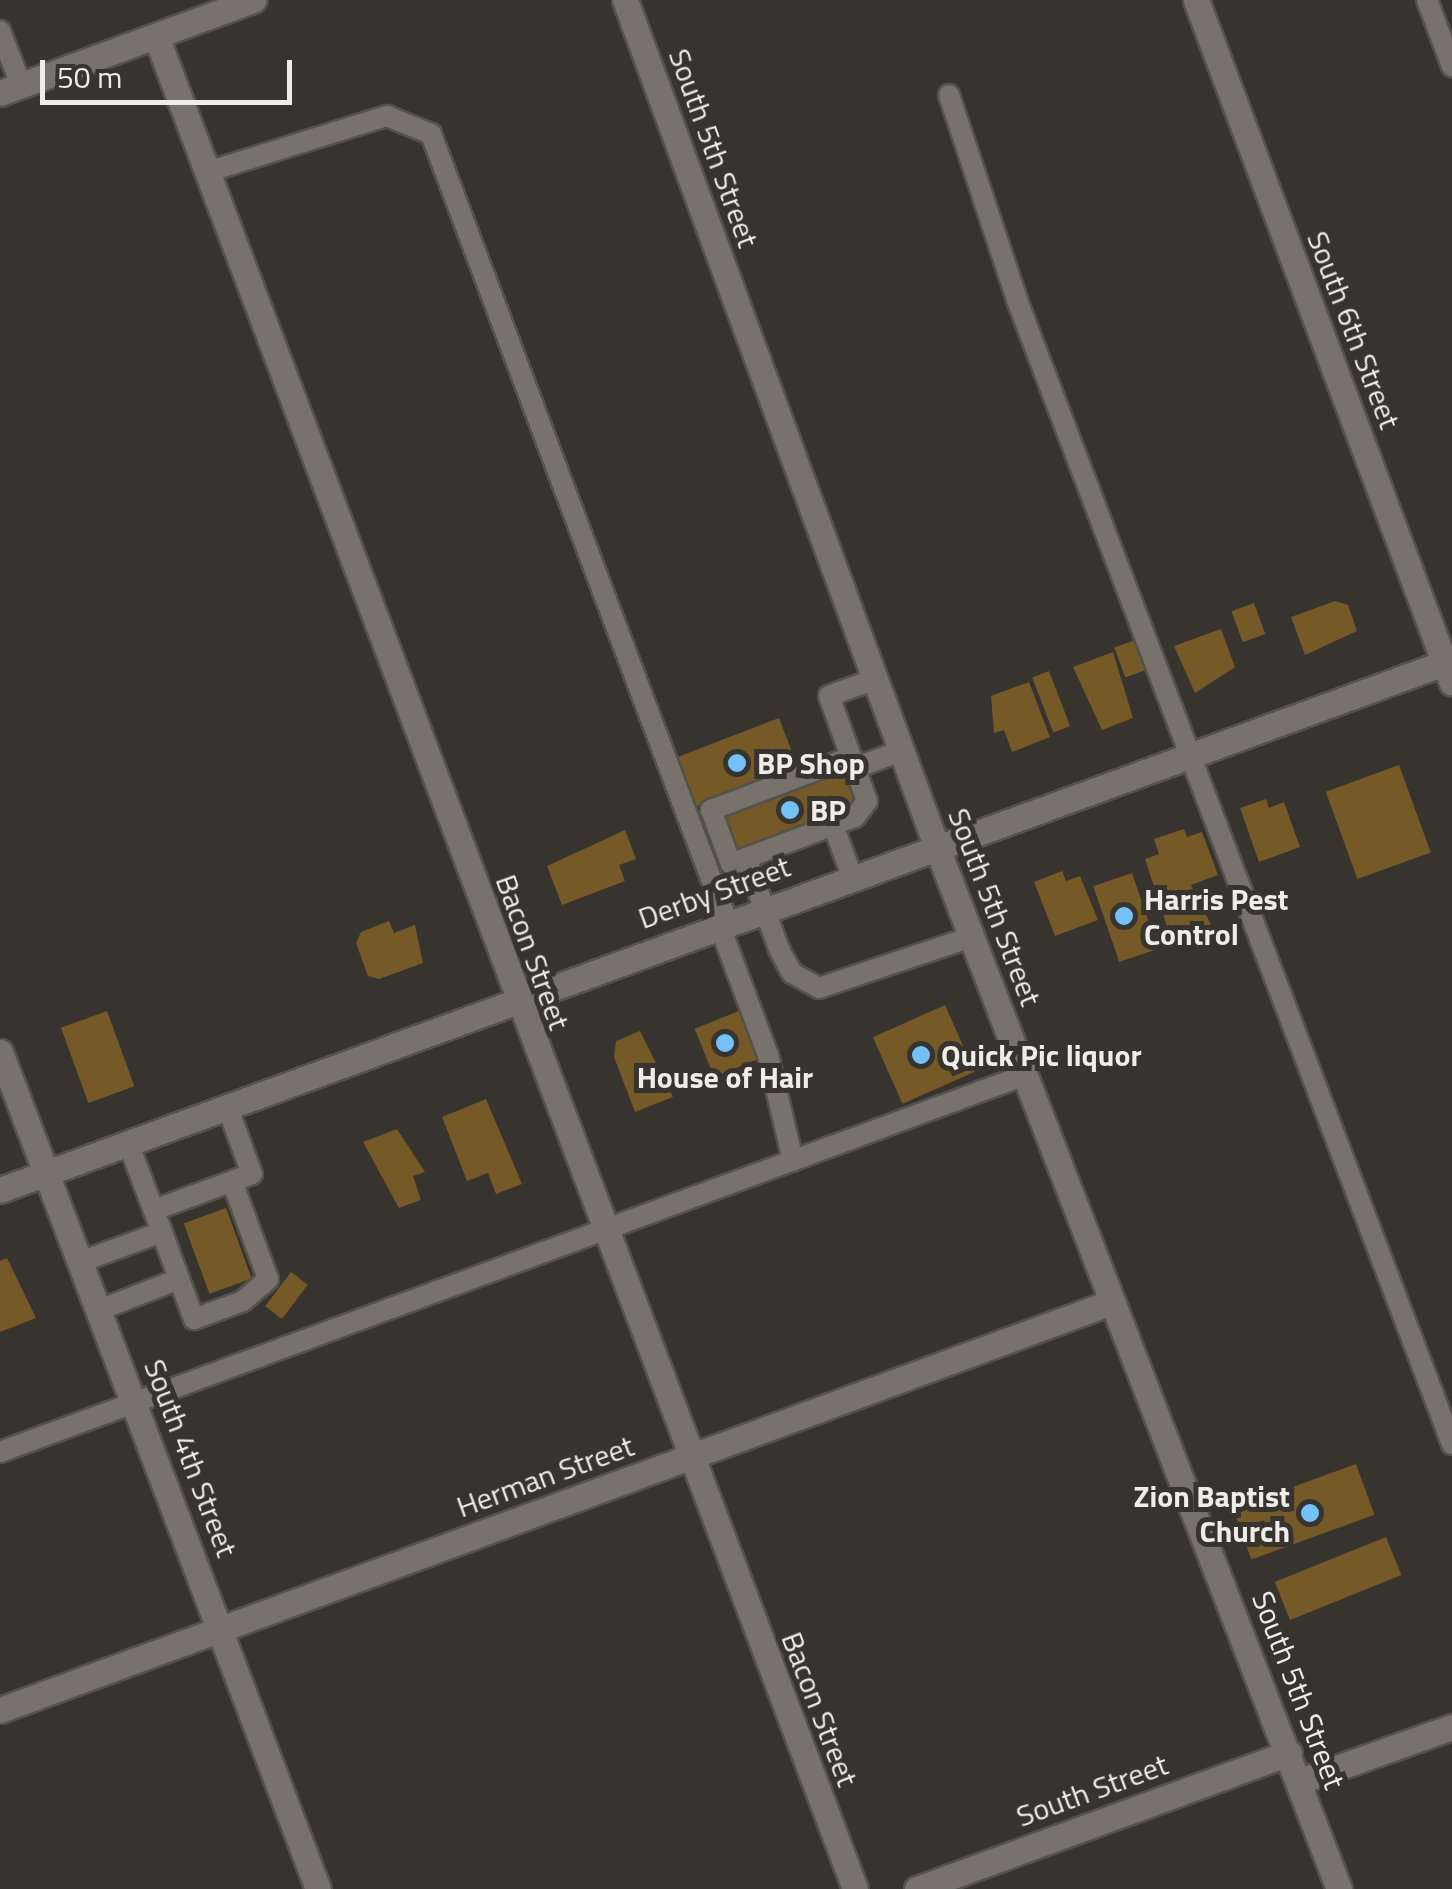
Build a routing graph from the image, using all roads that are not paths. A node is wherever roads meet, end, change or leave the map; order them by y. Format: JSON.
{"nodes":[{"id":1,"x":252,"y":0,"type":"edge"},
{"id":2,"x":625,"y":0,"type":"edge"},
{"id":3,"x":1196,"y":0,"type":"edge"},
{"id":4,"x":1427,"y":0,"type":"edge"},
{"id":5,"x":0,"y":31,"type":"edge"},
{"id":6,"x":156,"y":36,"type":"junction"},
{"id":7,"x":1452,"y":66,"type":"edge"},
{"id":8,"x":10,"y":89,"type":"edge"},
{"id":9,"x":949,"y":95,"type":"dead end"},
{"id":10,"x":207,"y":172,"type":"junction"},
{"id":11,"x":1449,"y":668,"type":"edge"},
{"id":12,"x":874,"y":678,"type":"junction"},
{"id":13,"x":901,"y":751,"type":"junction"},
{"id":14,"x":1190,"y":753,"type":"junction"},
{"id":15,"x":853,"y":763,"type":"junction"},
{"id":16,"x":833,"y":825,"type":"junction"},
{"id":17,"x":936,"y":845,"type":"junction"},
{"id":18,"x":746,"y":858,"type":"junction"},
{"id":19,"x":852,"y":876,"type":"junction"},
{"id":20,"x":764,"y":908,"type":"junction"},
{"id":21,"x":723,"y":923,"type":"junction"},
{"id":22,"x":971,"y":937,"type":"junction"},
{"id":23,"x":515,"y":999,"type":"junction"},
{"id":24,"x":0,"y":1052,"type":"edge"},
{"id":25,"x":1024,"y":1074,"type":"junction"},
{"id":26,"x":227,"y":1106,"type":"junction"},
{"id":27,"x":128,"y":1143,"type":"junction"},
{"id":28,"x":793,"y":1160,"type":"junction"},
{"id":29,"x":46,"y":1174,"type":"junction"},
{"id":30,"x":232,"y":1181,"type":"junction"},
{"id":31,"x":0,"y":1190,"type":"edge"},
{"id":32,"x":154,"y":1210,"type":"junction"},
{"id":33,"x":603,"y":1231,"type":"junction"},
{"id":34,"x":162,"y":1232,"type":"junction"},
{"id":35,"x":80,"y":1262,"type":"junction"},
{"id":36,"x":179,"y":1280,"type":"junction"},
{"id":37,"x":1112,"y":1302,"type":"junction"},
{"id":38,"x":99,"y":1310,"type":"junction"},
{"id":39,"x":134,"y":1403,"type":"junction"},
{"id":40,"x":1452,"y":1444,"type":"edge"},
{"id":41,"x":0,"y":1452,"type":"edge"},
{"id":42,"x":689,"y":1458,"type":"junction"},
{"id":43,"x":222,"y":1628,"type":"junction"},
{"id":44,"x":0,"y":1710,"type":"edge"},
{"id":45,"x":1452,"y":1728,"type":"edge"},
{"id":46,"x":1288,"y":1753,"type":"junction"},
{"id":47,"x":1300,"y":1781,"type":"junction"},
{"id":48,"x":318,"y":1889,"type":"edge"},
{"id":49,"x":855,"y":1889,"type":"edge"},
{"id":50,"x":917,"y":1889,"type":"edge"},
{"id":51,"x":1340,"y":1889,"type":"edge"}],
"edges":[{"from":1,"to":6,"type":"street"},
{"from":2,"to":12,"type":"street","name":"South 5th Street"},
{"from":3,"to":11,"type":"street","name":"South 6th Street"},
{"from":4,"to":7,"type":"lane"},
{"from":5,"to":8,"type":"lane"},
{"from":6,"to":8,"type":"street"},
{"from":6,"to":10,"type":"street","name":"Bacon Street"},
{"from":9,"to":14,"type":"lane"},
{"from":10,"to":21,"type":"lane"},
{"from":10,"to":23,"type":"street","name":"Bacon Street"},
{"from":11,"to":14,"type":"street","name":"Derby Street"},
{"from":12,"to":13,"type":"street","name":"South 5th Street"},
{"from":12,"to":15,"type":"lane"},
{"from":13,"to":15,"type":"lane"},
{"from":13,"to":17,"type":"street","name":"South 5th Street"},
{"from":14,"to":17,"type":"street","name":"Derby Street"},
{"from":14,"to":40,"type":"lane"},
{"from":15,"to":16,"type":"lane"},
{"from":15,"to":18,"type":"lane"},
{"from":16,"to":18,"type":"lane"},
{"from":16,"to":19,"type":"lane"},
{"from":17,"to":19,"type":"street","name":"Derby Street"},
{"from":17,"to":22,"type":"street","name":"South 5th Street"},
{"from":18,"to":20,"type":"lane"},
{"from":19,"to":20,"type":"street","name":"Derby Street"},
{"from":20,"to":21,"type":"street","name":"Derby Street"},
{"from":20,"to":22,"type":"lane"},
{"from":21,"to":23,"type":"street","name":"Derby Street"},
{"from":21,"to":28,"type":"lane"},
{"from":22,"to":25,"type":"street","name":"South 5th Street"},
{"from":23,"to":26,"type":"street","name":"Derby Street"},
{"from":23,"to":33,"type":"street","name":"Bacon Street"},
{"from":24,"to":29,"type":"street","name":"South 4th Street"},
{"from":25,"to":28,"type":"lane"},
{"from":25,"to":37,"type":"street","name":"South 5th Street"},
{"from":26,"to":27,"type":"street","name":"Derby Street"},
{"from":26,"to":30,"type":"lane"},
{"from":27,"to":29,"type":"street","name":"Derby Street"},
{"from":27,"to":32,"type":"lane"},
{"from":28,"to":33,"type":"lane"},
{"from":29,"to":31,"type":"street","name":"Derby Street"},
{"from":29,"to":35,"type":"street","name":"South 4th Street"},
{"from":30,"to":32,"type":"lane"},
{"from":30,"to":36,"type":"lane"},
{"from":32,"to":34,"type":"lane"},
{"from":33,"to":39,"type":"lane"},
{"from":33,"to":42,"type":"street","name":"Bacon Street"},
{"from":34,"to":35,"type":"lane"},
{"from":34,"to":36,"type":"lane"},
{"from":35,"to":38,"type":"street","name":"South 4th Street"},
{"from":36,"to":38,"type":"lane"},
{"from":37,"to":42,"type":"street","name":"Herman Street"},
{"from":37,"to":46,"type":"street","name":"South 5th Street"},
{"from":38,"to":39,"type":"street","name":"South 4th Street"},
{"from":39,"to":41,"type":"lane"},
{"from":39,"to":43,"type":"street","name":"South 4th Street"},
{"from":42,"to":43,"type":"street","name":"Herman Street"},
{"from":42,"to":49,"type":"street","name":"Bacon Street"},
{"from":43,"to":44,"type":"street","name":"Herman Street"},
{"from":43,"to":48,"type":"street","name":"South 4th Street"},
{"from":45,"to":47,"type":"street"},
{"from":46,"to":47,"type":"street","name":"South 5th Street"},
{"from":46,"to":50,"type":"street","name":"South Street"},
{"from":47,"to":51,"type":"street","name":"South 5th Street"}]}
